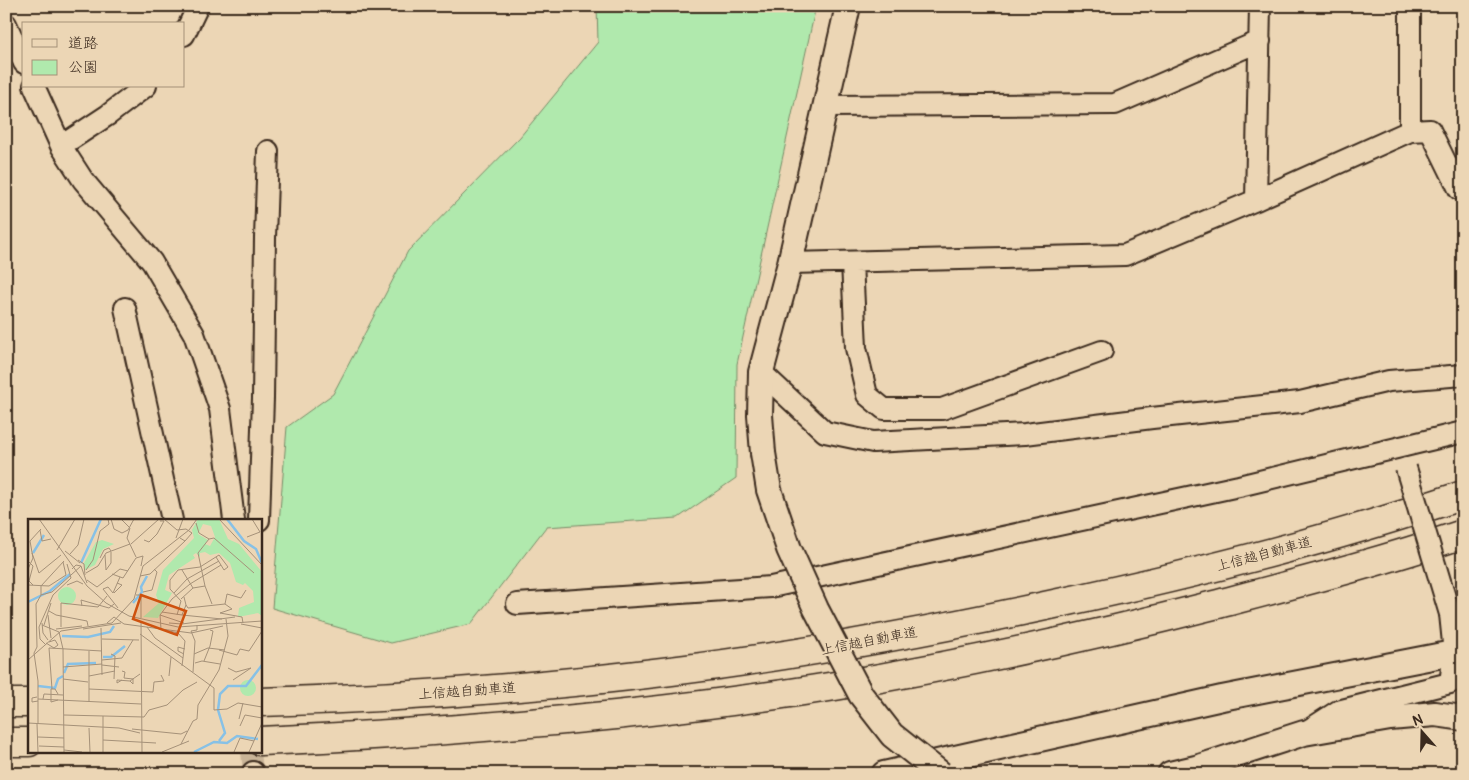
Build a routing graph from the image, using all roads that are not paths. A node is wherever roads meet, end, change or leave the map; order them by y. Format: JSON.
{"nodes":[{"id":1,"x":198,"y":6,"type":"edge"},
{"id":2,"x":848,"y":6,"type":"edge"},
{"id":3,"x":1260,"y":6,"type":"edge"},
{"id":4,"x":1410,"y":6,"type":"edge"},
{"id":5,"x":6,"y":24,"type":"edge"},
{"id":6,"x":185,"y":33,"type":"edge"},
{"id":7,"x":1260,"y":41,"type":"junction"},
{"id":8,"x":22,"y":59,"type":"edge"},
{"id":9,"x":35,"y":88,"type":"edge"},
{"id":10,"x":143,"y":88,"type":"edge"},
{"id":11,"x":826,"y":106,"type":"junction"},
{"id":12,"x":1410,"y":130,"type":"junction"},
{"id":13,"x":61,"y":146,"type":"junction"},
{"id":14,"x":268,"y":151,"type":"dead end"},
{"id":15,"x":1463,"y":190,"type":"edge"},
{"id":16,"x":1256,"y":200,"type":"junction"},
{"id":17,"x":852,"y":262,"type":"junction"},
{"id":18,"x":790,"y":263,"type":"junction"},
{"id":19,"x":125,"y":308,"type":"dead end"},
{"id":20,"x":1102,"y":351,"type":"dead end"},
{"id":21,"x":761,"y":372,"type":"junction"},
{"id":22,"x":1463,"y":375,"type":"edge"},
{"id":23,"x":1463,"y":432,"type":"edge"},
{"id":24,"x":1401,"y":447,"type":"junction"},
{"id":25,"x":1463,"y":495,"type":"edge"},
{"id":26,"x":172,"y":519,"type":"edge"},
{"id":27,"x":234,"y":519,"type":"edge"},
{"id":28,"x":258,"y":519,"type":"edge"},
{"id":29,"x":1463,"y":534,"type":"edge"},
{"id":30,"x":517,"y":604,"type":"dead end"},
{"id":31,"x":1459,"y":652,"type":"edge"},
{"id":32,"x":261,"y":702,"type":"edge"},
{"id":33,"x":6,"y":703,"type":"edge"},
{"id":34,"x":28,"y":703,"type":"edge"},
{"id":35,"x":1463,"y":718,"type":"edge"},
{"id":36,"x":1304,"y":733,"type":"junction"},
{"id":37,"x":261,"y":741,"type":"edge"},
{"id":38,"x":6,"y":742,"type":"edge"},
{"id":39,"x":28,"y":742,"type":"edge"},
{"id":40,"x":884,"y":774,"type":"edge"},
{"id":41,"x":941,"y":774,"type":"edge"},
{"id":42,"x":1170,"y":774,"type":"edge"}],
"edges":[{"from":1,"to":6,"type":"street"},
{"from":2,"to":11,"type":"street"},
{"from":3,"to":7,"type":"street"},
{"from":4,"to":12,"type":"street"},
{"from":5,"to":8,"type":"street"},
{"from":7,"to":11,"type":"street"},
{"from":7,"to":16,"type":"street"},
{"from":9,"to":13,"type":"street"},
{"from":10,"to":13,"type":"street"},
{"from":11,"to":18,"type":"street"},
{"from":12,"to":15,"type":"street"},
{"from":12,"to":16,"type":"street"},
{"from":13,"to":27,"type":"street"},
{"from":14,"to":28,"type":"street"},
{"from":16,"to":17,"type":"street"},
{"from":17,"to":18,"type":"street"},
{"from":17,"to":20,"type":"street"},
{"from":18,"to":21,"type":"street"},
{"from":19,"to":26,"type":"street"},
{"from":21,"to":22,"type":"street"},
{"from":21,"to":41,"type":"street","bridge":true},
{"from":23,"to":24,"type":"street"},
{"from":24,"to":30,"type":"street"},
{"from":24,"to":31,"type":"street","bridge":true},
{"from":25,"to":32,"type":"highway","name":"上信越自動車道"},
{"from":29,"to":37,"type":"highway"},
{"from":31,"to":36,"type":"street"},
{"from":31,"to":40,"type":"street"},
{"from":33,"to":34,"type":"highway"},
{"from":35,"to":36,"type":"street"},
{"from":36,"to":42,"type":"street"},
{"from":38,"to":39,"type":"highway"}]}
